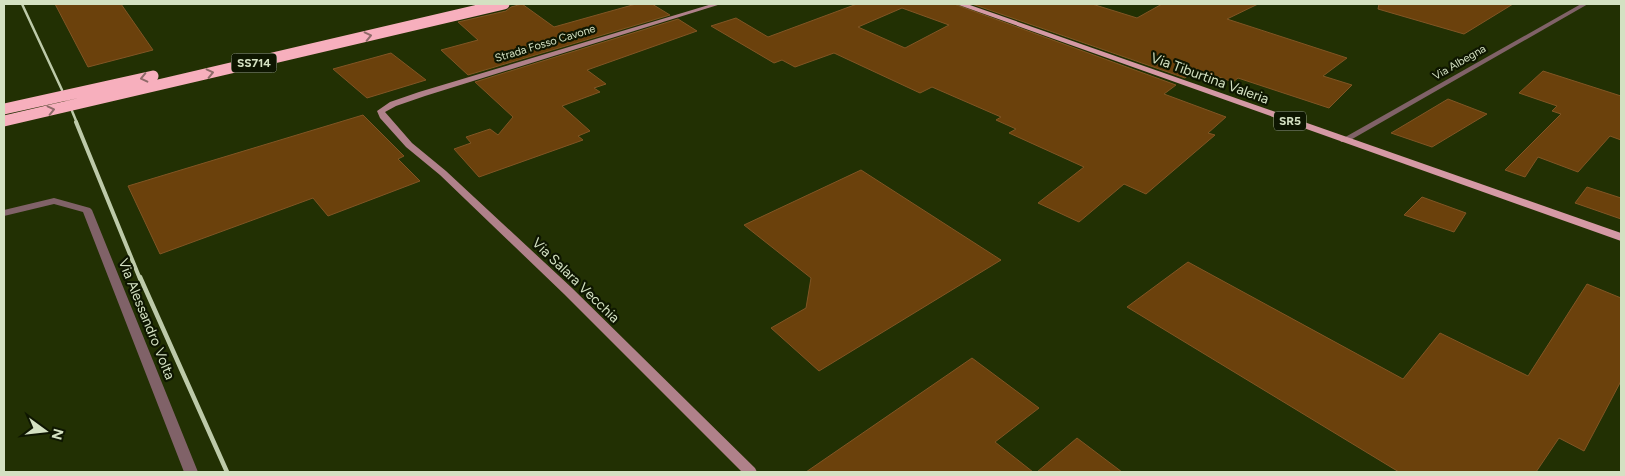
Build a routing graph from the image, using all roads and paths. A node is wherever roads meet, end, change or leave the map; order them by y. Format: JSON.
{"nodes":[{"id":1,"x":464,"y":4,"type":"edge"},
{"id":2,"x":504,"y":4,"type":"edge"},
{"id":3,"x":718,"y":4,"type":"edge"},
{"id":4,"x":960,"y":4,"type":"edge"},
{"id":5,"x":1585,"y":4,"type":"edge"},
{"id":6,"x":4,"y":109,"type":"edge"},
{"id":7,"x":381,"y":111,"type":"joint"},
{"id":8,"x":4,"y":121,"type":"edge"},
{"id":9,"x":1344,"y":140,"type":"junction"},
{"id":10,"x":4,"y":213,"type":"edge"},
{"id":11,"x":1621,"y":237,"type":"edge"},
{"id":12,"x":191,"y":472,"type":"edge"},
{"id":13,"x":750,"y":472,"type":"edge"}],
"edges":[{"from":1,"to":6,"type":"highway","number":"SS714","one_way":true,"bridge":true},
{"from":8,"to":2,"type":"highway","number":"SS714","one_way":true,"bridge":true},
{"from":3,"to":7,"type":"street","name":"Strada Fosso Cavone"},
{"from":4,"to":9,"type":"main road","name":"Via Tiburtina Valeria","number":"SR5"},
{"from":5,"to":9,"type":"street","name":"Via Albegna"},
{"from":7,"to":13,"type":"street","name":"Via Salara Vecchia"},
{"from":9,"to":11,"type":"main road","name":"Via Tiburtina Valeria","number":"SR5"},
{"from":10,"to":12,"type":"street","name":"Via Alessandro Volta"}]}
